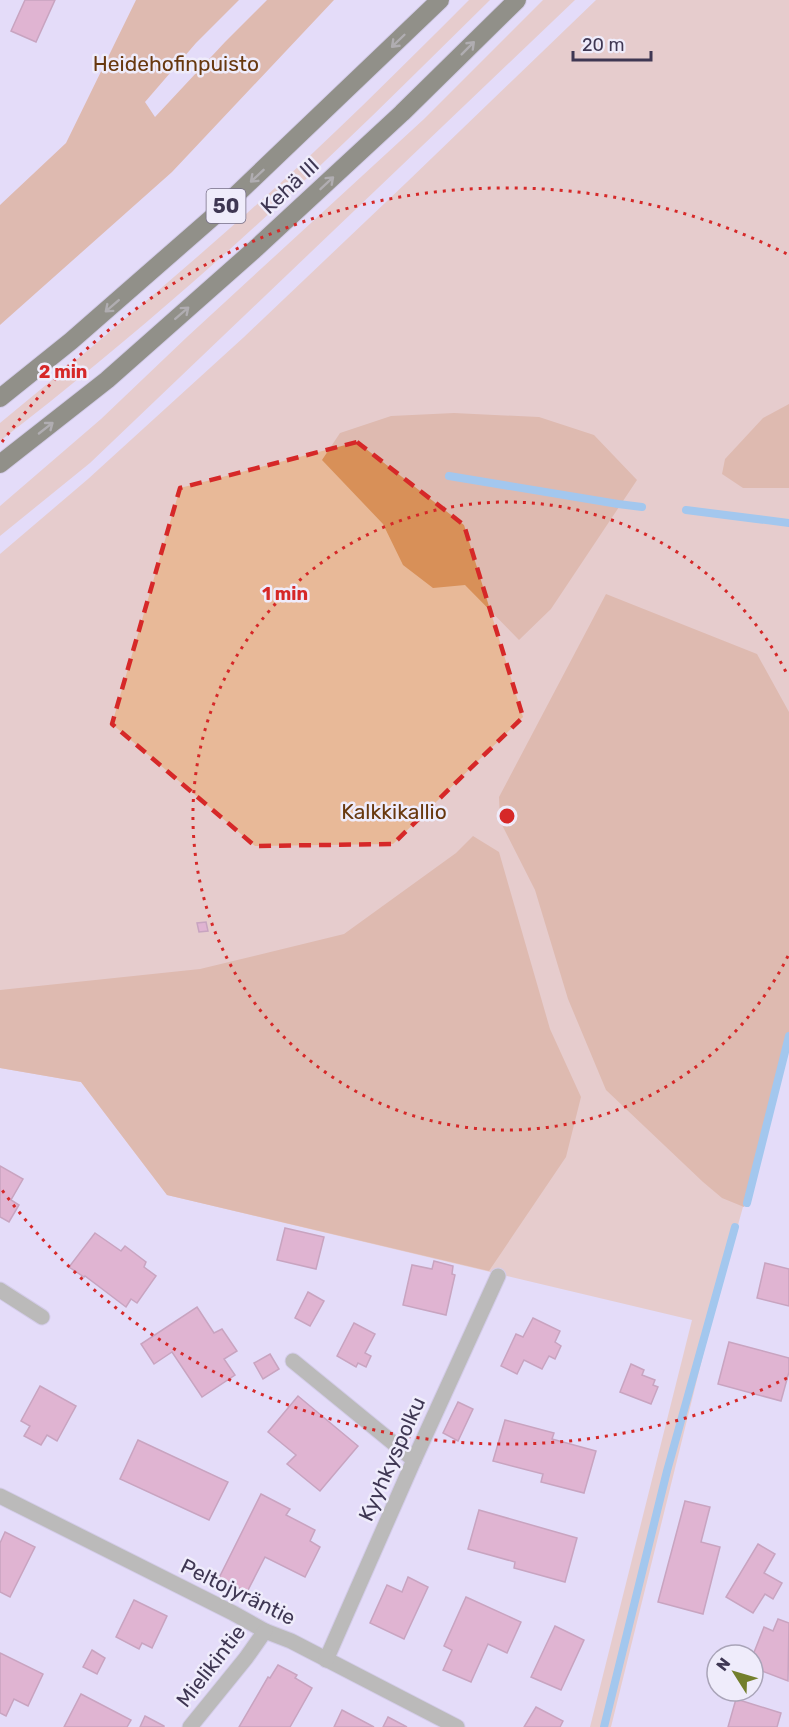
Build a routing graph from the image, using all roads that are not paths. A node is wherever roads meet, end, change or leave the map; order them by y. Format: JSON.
{"nodes":[{"id":1,"x":440,"y":0,"type":"edge"},
{"id":2,"x":517,"y":0,"type":"edge"},
{"id":3,"x":0,"y":398,"type":"edge"},
{"id":4,"x":0,"y":464,"type":"edge"},
{"id":5,"x":498,"y":1276,"type":"dead end"},
{"id":6,"x":0,"y":1290,"type":"edge"},
{"id":7,"x":42,"y":1317,"type":"dead end"},
{"id":8,"x":294,"y":1361,"type":"dead end"},
{"id":9,"x":414,"y":1460,"type":"junction"},
{"id":10,"x":0,"y":1496,"type":"edge"},
{"id":11,"x":265,"y":1631,"type":"junction"},
{"id":12,"x":326,"y":1660,"type":"junction"},
{"id":13,"x":190,"y":1727,"type":"edge"},
{"id":14,"x":457,"y":1727,"type":"edge"}],
"edges":[{"from":1,"to":3,"type":"highway","name":"Kehä III","number":"50","one_way":true},
{"from":4,"to":2,"type":"highway","name":"Kehä III","number":"50","one_way":true},
{"from":5,"to":9,"type":"street","name":"Kyyhkyspolku"},
{"from":6,"to":7,"type":"street"},
{"from":8,"to":9,"type":"street"},
{"from":9,"to":12,"type":"street","name":"Kyyhkyspolku"},
{"from":10,"to":11,"type":"street","name":"Peltojyräntie"},
{"from":11,"to":12,"type":"street","name":"Peltojyräntie"},
{"from":11,"to":13,"type":"street","name":"Mielikintie"},
{"from":12,"to":14,"type":"street","name":"Peltojyräntie"}]}
